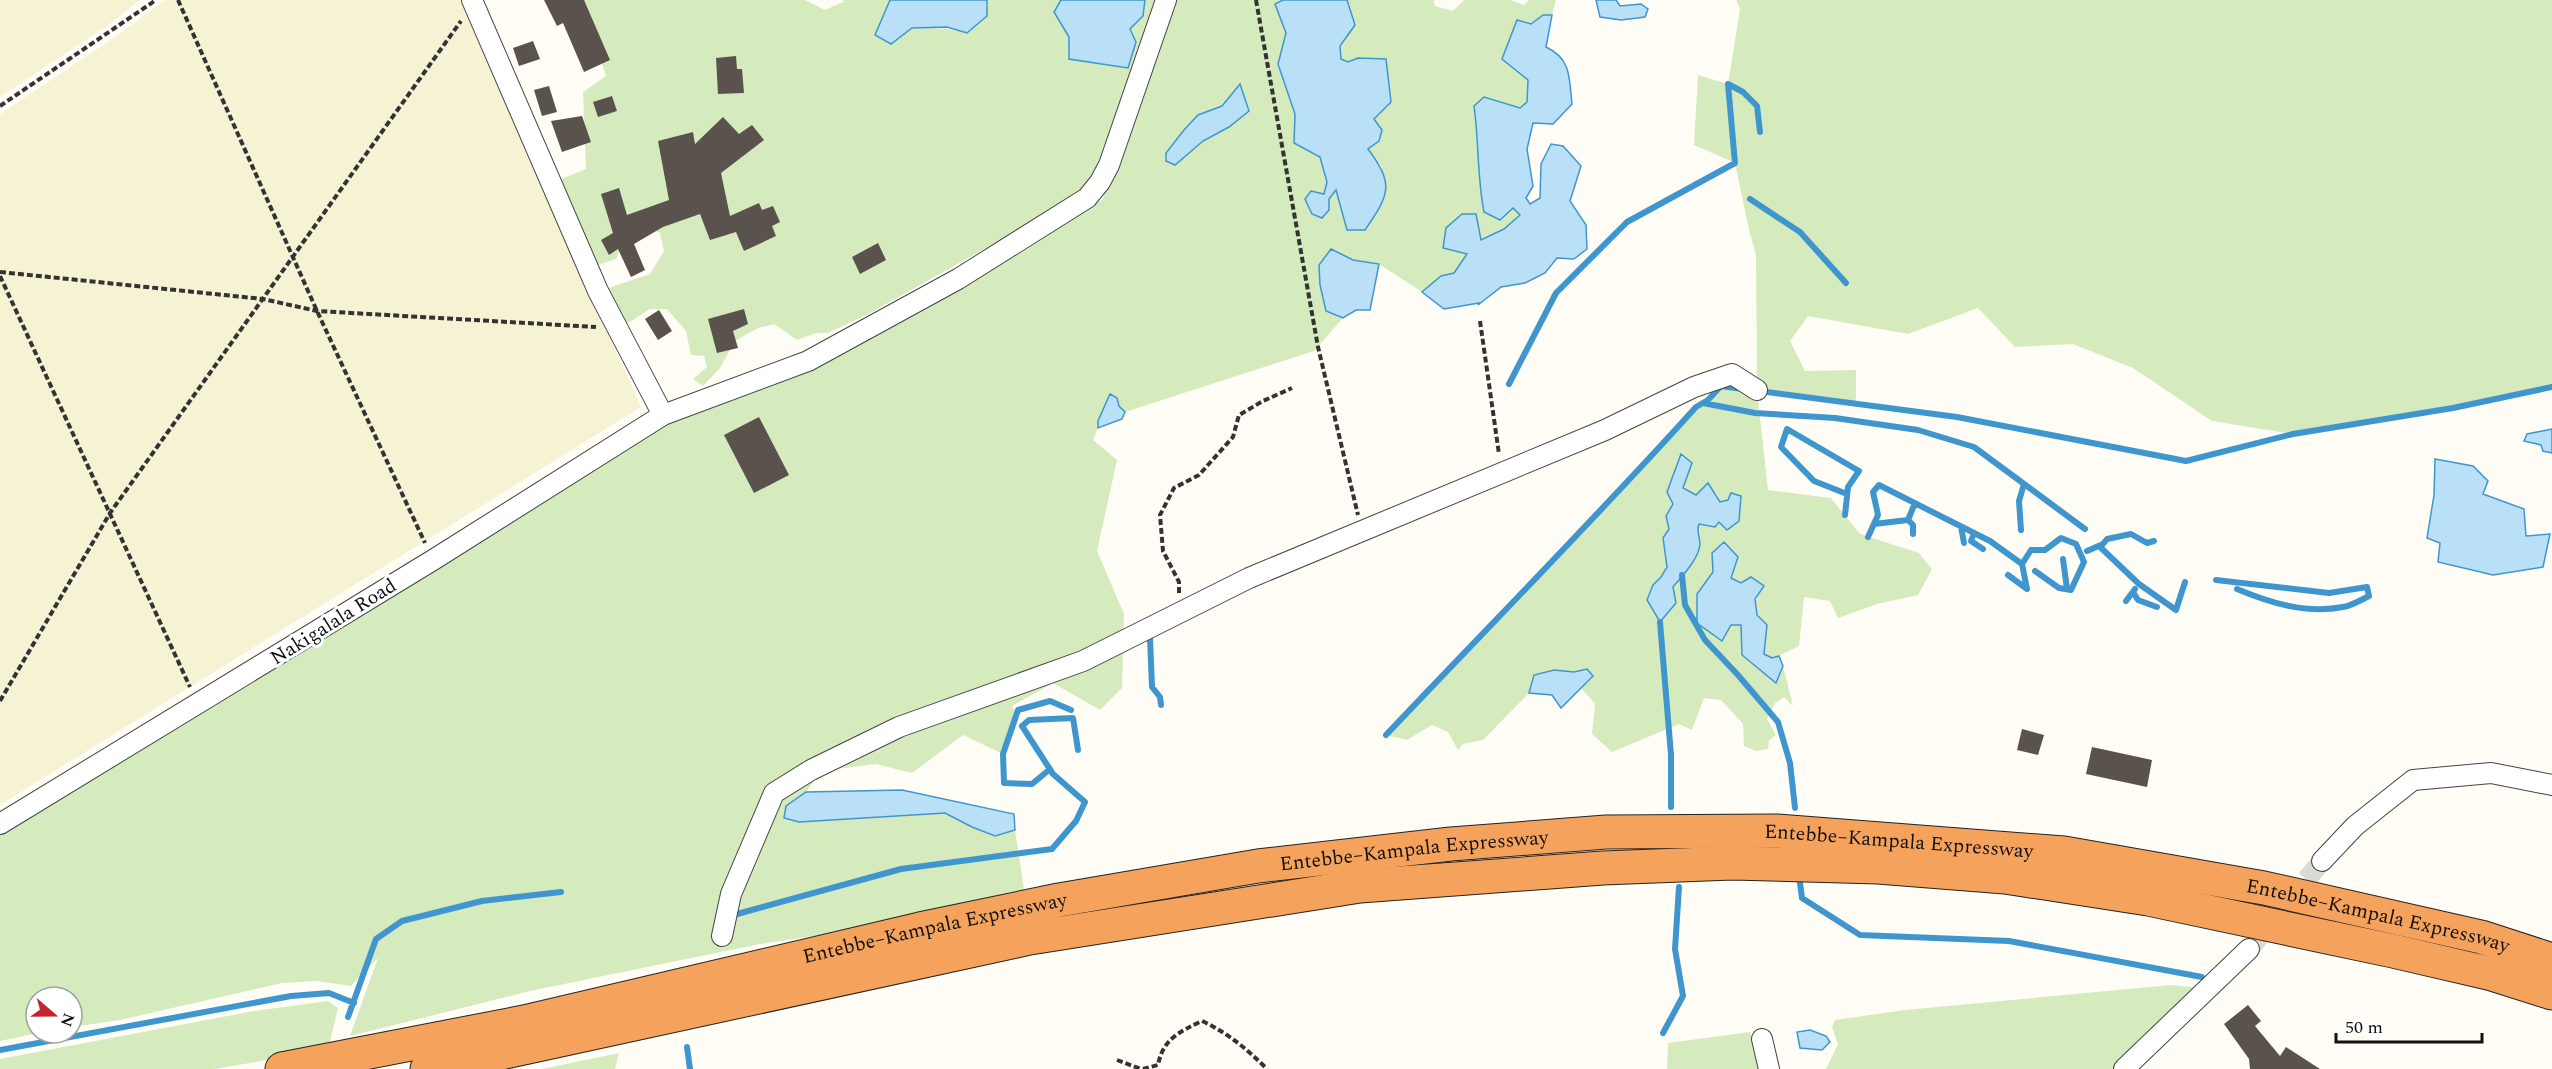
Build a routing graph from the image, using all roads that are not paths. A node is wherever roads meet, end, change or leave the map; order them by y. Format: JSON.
{"nodes":[{"id":1,"x":1166,"y":0,"type":"edge"},
{"id":2,"x":473,"y":2,"type":"edge"},
{"id":3,"x":1757,"y":390,"type":"dead end"},
{"id":4,"x":663,"y":415,"type":"junction"},
{"id":5,"x":2552,"y":785,"type":"edge"},
{"id":6,"x":0,"y":824,"type":"edge"},
{"id":7,"x":2322,"y":861,"type":"tunnel mouth"},
{"id":8,"x":722,"y":936,"type":"dead end"},
{"id":9,"x":2249,"y":949,"type":"tunnel mouth"},
{"id":10,"x":2552,"y":960,"type":"edge"},
{"id":11,"x":2552,"y":993,"type":"edge"},
{"id":12,"x":1762,"y":1039,"type":"dead end"},
{"id":13,"x":282,"y":1069,"type":"edge"},
{"id":14,"x":427,"y":1069,"type":"edge"},
{"id":15,"x":1769,"y":1069,"type":"edge"},
{"id":16,"x":2124,"y":1069,"type":"edge"}],
"edges":[{"from":1,"to":4,"type":"street","name":"Nakigalala Road"},
{"from":2,"to":4,"type":"street"},
{"from":3,"to":8,"type":"street"},
{"from":4,"to":6,"type":"street","name":"Nakigalala Road"},
{"from":5,"to":7,"type":"street"},
{"from":9,"to":16,"type":"street"},
{"from":10,"to":13,"type":"highway","name":"Entebbe–Kampala Expressway"},
{"from":11,"to":14,"type":"highway","name":"Entebbe–Kampala Expressway"},
{"from":12,"to":15,"type":"street"}]}
